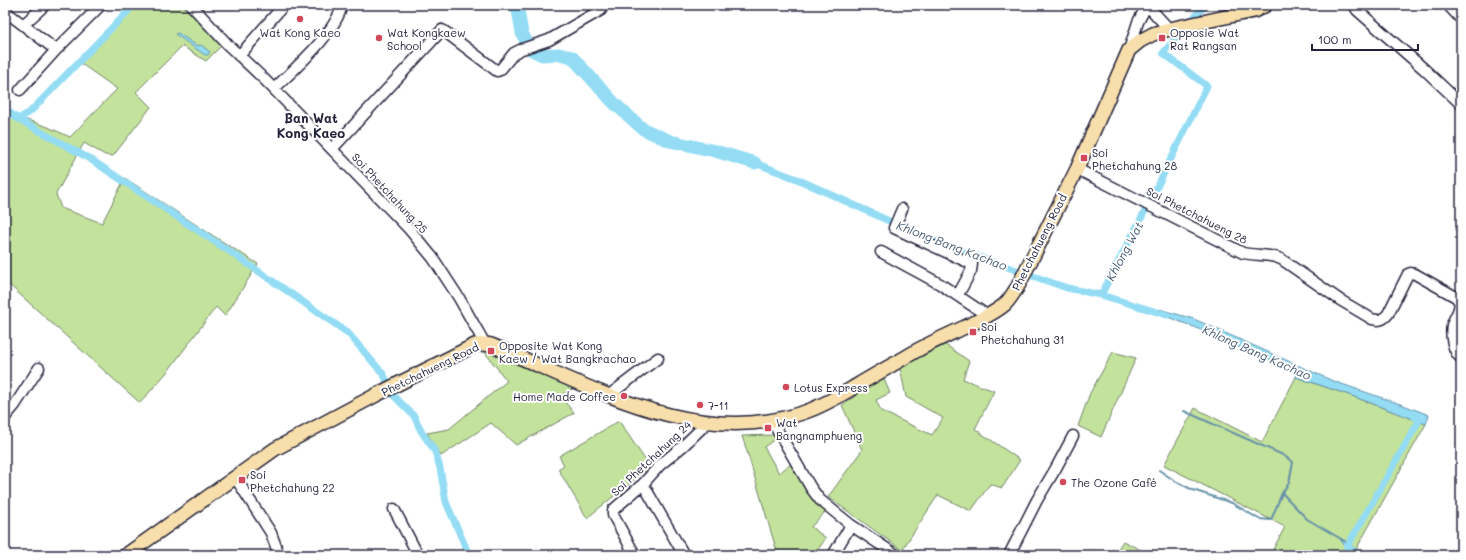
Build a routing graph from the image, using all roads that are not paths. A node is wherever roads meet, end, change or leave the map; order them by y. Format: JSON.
{"nodes":[{"id":1,"x":45,"y":5,"type":"edge"},
{"id":2,"x":101,"y":5,"type":"edge"},
{"id":3,"x":191,"y":5,"type":"edge"},
{"id":4,"x":284,"y":5,"type":"edge"},
{"id":5,"x":342,"y":5,"type":"edge"},
{"id":6,"x":1147,"y":5,"type":"edge"},
{"id":7,"x":1266,"y":5,"type":"edge"},
{"id":8,"x":1354,"y":5,"type":"edge"},
{"id":9,"x":1448,"y":5,"type":"edge"},
{"id":10,"x":601,"y":10,"type":"dead end"},
{"id":11,"x":6,"y":13,"type":"edge"},
{"id":12,"x":1461,"y":19,"type":"edge"},
{"id":13,"x":23,"y":25,"type":"junction"},
{"id":14,"x":1170,"y":29,"type":"junction"},
{"id":15,"x":56,"y":50,"type":"junction"},
{"id":16,"x":1129,"y":50,"type":"junction"},
{"id":17,"x":239,"y":56,"type":"junction"},
{"id":18,"x":274,"y":89,"type":"junction"},
{"id":19,"x":20,"y":90,"type":"dead end"},
{"id":20,"x":1461,"y":104,"type":"edge"},
{"id":21,"x":332,"y":149,"type":"junction"},
{"id":22,"x":1077,"y":169,"type":"junction"},
{"id":23,"x":902,"y":209,"type":"dead end"},
{"id":24,"x":881,"y":252,"type":"dead end"},
{"id":25,"x":958,"y":295,"type":"junction"},
{"id":26,"x":1460,"y":299,"type":"edge"},
{"id":27,"x":988,"y":316,"type":"junction"},
{"id":28,"x":485,"y":344,"type":"junction"},
{"id":29,"x":658,"y":358,"type":"dead end"},
{"id":30,"x":1461,"y":358,"type":"edge"},
{"id":31,"x":39,"y":368,"type":"dead end"},
{"id":32,"x":608,"y":396,"type":"junction"},
{"id":33,"x":5,"y":418,"type":"edge"},
{"id":34,"x":772,"y":421,"type":"junction"},
{"id":35,"x":708,"y":422,"type":"junction"},
{"id":36,"x":1073,"y":436,"type":"dead end"},
{"id":37,"x":235,"y":477,"type":"junction"},
{"id":38,"x":643,"y":484,"type":"junction"},
{"id":39,"x":394,"y":509,"type":"dead end"},
{"id":40,"x":851,"y":525,"type":"junction"},
{"id":41,"x":881,"y":551,"type":"edge"},
{"id":42,"x":126,"y":555,"type":"edge"},
{"id":43,"x":280,"y":555,"type":"edge"},
{"id":44,"x":418,"y":555,"type":"edge"},
{"id":45,"x":635,"y":555,"type":"edge"},
{"id":46,"x":684,"y":555,"type":"edge"},
{"id":47,"x":832,"y":555,"type":"edge"},
{"id":48,"x":896,"y":555,"type":"edge"},
{"id":49,"x":1009,"y":555,"type":"edge"}],
"edges":[{"from":1,"to":13,"type":"street"},
{"from":2,"to":15,"type":"street"},
{"from":3,"to":17,"type":"street","name":"Soi Phetchahung 25"},
{"from":4,"to":17,"type":"street"},
{"from":5,"to":18,"type":"street"},
{"from":6,"to":14,"type":"street"},
{"from":6,"to":16,"type":"street"},
{"from":7,"to":14,"type":"main road"},
{"from":8,"to":20,"type":"street"},
{"from":9,"to":12,"type":"street"},
{"from":10,"to":21,"type":"street"},
{"from":11,"to":13,"type":"street"},
{"from":13,"to":15,"type":"street"},
{"from":14,"to":16,"type":"main road"},
{"from":15,"to":19,"type":"street"},
{"from":16,"to":22,"type":"main road","name":"Phetchahueng Road"},
{"from":17,"to":18,"type":"street","name":"Soi Phetchahung 25"},
{"from":18,"to":21,"type":"street","name":"Soi Phetchahung 25"},
{"from":21,"to":28,"type":"street","name":"Soi Phetchahung 25"},
{"from":22,"to":26,"type":"street","name":"Soi Phetchahueng 28"},
{"from":22,"to":27,"type":"main road","name":"Phetchahueng Road"},
{"from":23,"to":25,"type":"street"},
{"from":24,"to":25,"type":"street"},
{"from":25,"to":27,"type":"street"},
{"from":26,"to":30,"type":"street","name":"Soi Phetchahueng 28"},
{"from":27,"to":34,"type":"main road","name":"Phetchahueng Road"},
{"from":28,"to":32,"type":"main road","name":"Phetchahueng Road"},
{"from":28,"to":37,"type":"main road","name":"Phetchahueng Road"},
{"from":29,"to":32,"type":"street"},
{"from":31,"to":33,"type":"street"},
{"from":32,"to":35,"type":"main road","name":"Phetchahueng Road"},
{"from":34,"to":35,"type":"main road","name":"Phetchahueng Road"},
{"from":34,"to":40,"type":"street"},
{"from":35,"to":38,"type":"street","name":"Soi Phetchahung 24"},
{"from":36,"to":49,"type":"street"},
{"from":37,"to":42,"type":"main road","name":"Phetchahueng Road"},
{"from":37,"to":43,"type":"street"},
{"from":38,"to":45,"type":"street","name":"Soi Phetchahung 24"},
{"from":38,"to":46,"type":"street"},
{"from":39,"to":44,"type":"street"},
{"from":40,"to":41,"type":"street"},
{"from":40,"to":47,"type":"street"},
{"from":41,"to":48,"type":"street"}]}
